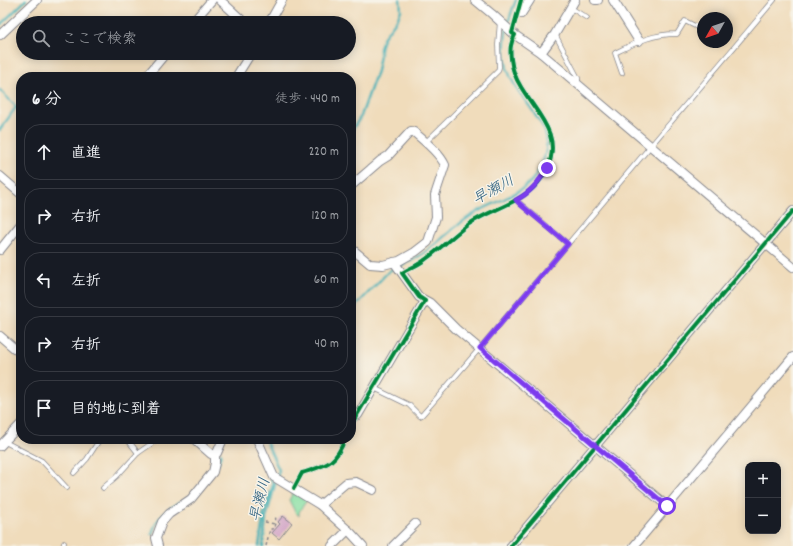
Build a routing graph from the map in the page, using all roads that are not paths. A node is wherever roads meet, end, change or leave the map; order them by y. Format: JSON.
{"nodes":[{"id":1,"x":37,"y":0,"type":"edge"},
{"id":2,"x":212,"y":0,"type":"edge"},
{"id":3,"x":220,"y":0,"type":"edge"},
{"id":4,"x":282,"y":0,"type":"edge"},
{"id":5,"x":475,"y":0,"type":"edge"},
{"id":6,"x":530,"y":0,"type":"edge"},
{"id":7,"x":575,"y":0,"type":"edge"},
{"id":8,"x":613,"y":0,"type":"edge"},
{"id":9,"x":774,"y":0,"type":"edge"},
{"id":10,"x":570,"y":8,"type":"junction"},
{"id":11,"x":521,"y":14,"type":"dead end"},
{"id":12,"x":20,"y":16,"type":"edge"},
{"id":13,"x":198,"y":16,"type":"edge"},
{"id":14,"x":237,"y":16,"type":"edge"},
{"id":15,"x":273,"y":16,"type":"edge"},
{"id":16,"x":587,"y":18,"type":"dead end"},
{"id":17,"x":16,"y":20,"type":"edge"},
{"id":18,"x":502,"y":22,"type":"junction"},
{"id":19,"x":697,"y":27,"type":"edge"},
{"id":20,"x":513,"y":33,"type":"junction"},
{"id":21,"x":555,"y":34,"type":"junction"},
{"id":22,"x":0,"y":35,"type":"edge"},
{"id":23,"x":639,"y":40,"type":"junction"},
{"id":24,"x":541,"y":53,"type":"junction"},
{"id":25,"x":160,"y":60,"type":"edge"},
{"id":26,"x":247,"y":60,"type":"edge"},
{"id":27,"x":150,"y":72,"type":"edge"},
{"id":28,"x":239,"y":72,"type":"edge"},
{"id":29,"x":622,"y":72,"type":"dead end"},
{"id":30,"x":578,"y":84,"type":"junction"},
{"id":31,"x":426,"y":142,"type":"junction"},
{"id":32,"x":651,"y":146,"type":"junction"},
{"id":33,"x":0,"y":176,"type":"edge"},
{"id":34,"x":356,"y":182,"type":"edge"},
{"id":35,"x":16,"y":190,"type":"edge"},
{"id":36,"x":516,"y":200,"type":"junction"},
{"id":37,"x":793,"y":211,"type":"edge"},
{"id":38,"x":16,"y":230,"type":"edge"},
{"id":39,"x":568,"y":244,"type":"junction"},
{"id":40,"x":766,"y":244,"type":"junction"},
{"id":41,"x":0,"y":250,"type":"edge"},
{"id":42,"x":356,"y":252,"type":"edge"},
{"id":43,"x":398,"y":267,"type":"junction"},
{"id":44,"x":793,"y":267,"type":"edge"},
{"id":45,"x":425,"y":301,"type":"junction"},
{"id":46,"x":0,"y":336,"type":"edge"},
{"id":47,"x":480,"y":348,"type":"junction"},
{"id":48,"x":16,"y":350,"type":"edge"},
{"id":49,"x":793,"y":357,"type":"edge"},
{"id":50,"x":374,"y":388,"type":"junction"},
{"id":51,"x":358,"y":415,"type":"joint"},
{"id":52,"x":356,"y":418,"type":"edge"},
{"id":53,"x":16,"y":429,"type":"edge"},
{"id":54,"x":2,"y":444,"type":"edge"},
{"id":55,"x":97,"y":444,"type":"edge"},
{"id":56,"x":130,"y":444,"type":"edge"},
{"id":57,"x":151,"y":444,"type":"edge"},
{"id":58,"x":200,"y":444,"type":"edge"},
{"id":59,"x":221,"y":444,"type":"edge"},
{"id":60,"x":259,"y":444,"type":"edge"},
{"id":61,"x":343,"y":444,"type":"edge"},
{"id":62,"x":596,"y":446,"type":"junction"},
{"id":63,"x":138,"y":453,"type":"junction"},
{"id":64,"x":214,"y":455,"type":"junction"},
{"id":65,"x":74,"y":473,"type":"dead end"},
{"id":66,"x":67,"y":488,"type":"dead end"},
{"id":67,"x":102,"y":488,"type":"dead end"},
{"id":68,"x":294,"y":488,"type":"junction"},
{"id":69,"x":373,"y":490,"type":"dead end"},
{"id":70,"x":320,"y":505,"type":"junction"},
{"id":71,"x":667,"y":506,"type":"junction"},
{"id":72,"x":415,"y":524,"type":"dead end"},
{"id":73,"x":348,"y":530,"type":"junction"},
{"id":74,"x":158,"y":546,"type":"edge"},
{"id":75,"x":332,"y":546,"type":"edge"},
{"id":76,"x":363,"y":546,"type":"edge"},
{"id":77,"x":393,"y":546,"type":"edge"},
{"id":78,"x":511,"y":546,"type":"edge"},
{"id":79,"x":634,"y":546,"type":"edge"}],
"edges":[{"from":1,"to":12,"type":"street"},
{"from":2,"to":13,"type":"street"},
{"from":3,"to":14,"type":"street"},
{"from":4,"to":15,"type":"street"},
{"from":5,"to":18,"type":"street"},
{"from":6,"to":11,"type":"street"},
{"from":7,"to":10,"type":"street"},
{"from":8,"to":23,"type":"street"},
{"from":9,"to":32,"type":"lane"},
{"from":10,"to":16,"type":"lane"},
{"from":10,"to":21,"type":"street"},
{"from":17,"to":22,"type":"street"},
{"from":18,"to":20,"type":"street"},
{"from":18,"to":31,"type":"lane"},
{"from":19,"to":23,"type":"lane"},
{"from":20,"to":24,"type":"street"},
{"from":20,"to":36,"type":"lane"},
{"from":21,"to":24,"type":"street"},
{"from":21,"to":30,"type":"lane"},
{"from":23,"to":29,"type":"lane"},
{"from":24,"to":30,"type":"street"},
{"from":25,"to":27,"type":"street"},
{"from":26,"to":28,"type":"street"},
{"from":30,"to":32,"type":"street"},
{"from":31,"to":34,"type":"street"},
{"from":31,"to":43,"type":"street"},
{"from":32,"to":39,"type":"lane"},
{"from":32,"to":40,"type":"street"},
{"from":33,"to":35,"type":"street"},
{"from":36,"to":39,"type":"lane"},
{"from":36,"to":43,"type":"lane"},
{"from":37,"to":40,"type":"street"},
{"from":38,"to":41,"type":"street"},
{"from":39,"to":47,"type":"lane"},
{"from":40,"to":44,"type":"street"},
{"from":40,"to":62,"type":"street"},
{"from":42,"to":43,"type":"street"},
{"from":43,"to":45,"type":"street"},
{"from":45,"to":47,"type":"street"},
{"from":45,"to":50,"type":"street"},
{"from":46,"to":48,"type":"street"},
{"from":47,"to":50,"type":"lane"},
{"from":47,"to":62,"type":"street"},
{"from":49,"to":71,"type":"street"},
{"from":50,"to":51,"type":"street"},
{"from":51,"to":52,"type":"lane"},
{"from":53,"to":54,"type":"street"},
{"from":54,"to":66,"type":"lane"},
{"from":55,"to":65,"type":"lane"},
{"from":56,"to":63,"type":"lane"},
{"from":57,"to":63,"type":"lane"},
{"from":58,"to":64,"type":"street"},
{"from":59,"to":64,"type":"street"},
{"from":60,"to":68,"type":"street"},
{"from":61,"to":68,"type":"lane"},
{"from":62,"to":71,"type":"street"},
{"from":62,"to":78,"type":"street"},
{"from":63,"to":67,"type":"lane"},
{"from":64,"to":74,"type":"street"},
{"from":68,"to":70,"type":"street"},
{"from":69,"to":70,"type":"street"},
{"from":70,"to":73,"type":"street"},
{"from":71,"to":79,"type":"street"},
{"from":72,"to":77,"type":"street"},
{"from":73,"to":75,"type":"street"},
{"from":73,"to":76,"type":"street"}]}
